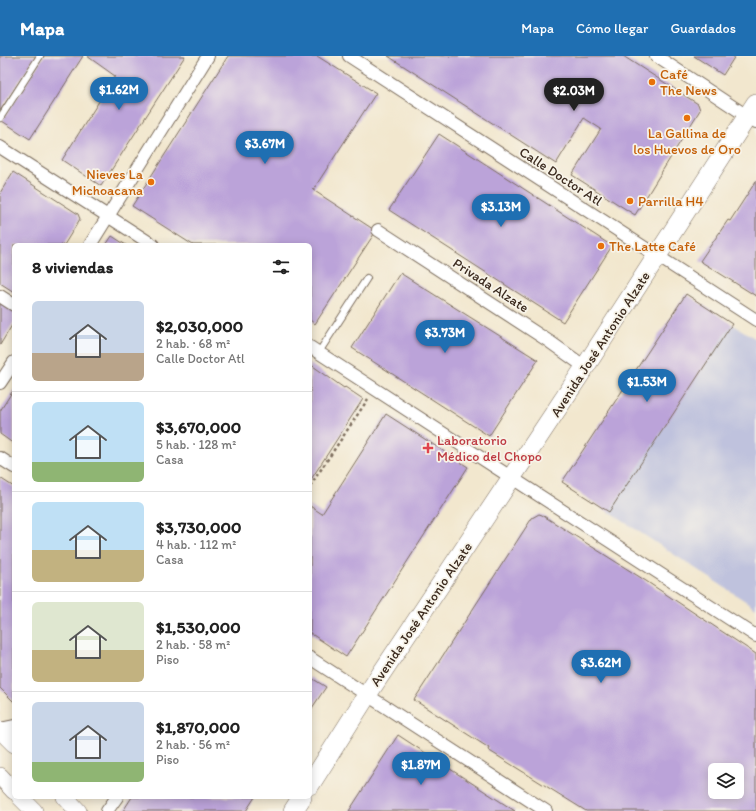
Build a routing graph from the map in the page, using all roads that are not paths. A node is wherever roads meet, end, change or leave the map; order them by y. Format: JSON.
{"nodes":[{"id":1,"x":40,"y":56,"type":"edge"},
{"id":2,"x":208,"y":56,"type":"edge"},
{"id":3,"x":349,"y":56,"type":"edge"},
{"id":4,"x":656,"y":56,"type":"edge"},
{"id":5,"x":753,"y":114,"type":"edge"},
{"id":6,"x":0,"y":118,"type":"edge"},
{"id":7,"x":0,"y":147,"type":"edge"},
{"id":8,"x":108,"y":216,"type":"junction"},
{"id":9,"x":378,"y":230,"type":"dead end"},
{"id":10,"x":91,"y":243,"type":"edge"},
{"id":11,"x":150,"y":243,"type":"edge"},
{"id":12,"x":657,"y":256,"type":"junction"},
{"id":13,"x":367,"y":278,"type":"dead end"},
{"id":14,"x":0,"y":296,"type":"edge"},
{"id":15,"x":12,"y":304,"type":"edge"},
{"id":16,"x":756,"y":320,"type":"edge"},
{"id":17,"x":314,"y":350,"type":"edge"},
{"id":18,"x":12,"y":365,"type":"edge"},
{"id":19,"x":585,"y":367,"type":"junction"},
{"id":20,"x":0,"y":383,"type":"edge"},
{"id":21,"x":0,"y":458,"type":"edge"},
{"id":22,"x":12,"y":466,"type":"edge"},
{"id":23,"x":512,"y":478,"type":"junction"},
{"id":24,"x":756,"y":636,"type":"edge"},
{"id":25,"x":312,"y":659,"type":"edge"},
{"id":26,"x":367,"y":695,"type":"junction"},
{"id":27,"x":12,"y":726,"type":"edge"},
{"id":28,"x":0,"y":729,"type":"edge"},
{"id":29,"x":12,"y":742,"type":"edge"},
{"id":30,"x":0,"y":776,"type":"edge"},
{"id":31,"x":312,"y":781,"type":"edge"},
{"id":32,"x":12,"y":789,"type":"edge"},
{"id":33,"x":22,"y":799,"type":"edge"},
{"id":34,"x":67,"y":799,"type":"edge"},
{"id":35,"x":116,"y":799,"type":"edge"},
{"id":36,"x":301,"y":799,"type":"edge"},
{"id":37,"x":34,"y":811,"type":"edge"},
{"id":38,"x":78,"y":811,"type":"edge"},
{"id":39,"x":107,"y":811,"type":"edge"},
{"id":40,"x":293,"y":811,"type":"edge"},
{"id":41,"x":546,"y":811,"type":"edge"}],
"edges":[{"from":1,"to":6,"type":"lane"},
{"from":2,"to":8,"type":"street"},
{"from":3,"to":12,"type":"street","name":"Calle Doctor Atl"},
{"from":4,"to":5,"type":"street"},
{"from":5,"to":12,"type":"main road","name":"Avenida José Antonio Alzate"},
{"from":7,"to":8,"type":"street"},
{"from":8,"to":10,"type":"street"},
{"from":8,"to":11,"type":"street"},
{"from":9,"to":19,"type":"street","name":"Privada Alzate"},
{"from":12,"to":16,"type":"street","name":"Calle Doctor Atl"},
{"from":12,"to":19,"type":"main road","name":"Avenida José Antonio Alzate"},
{"from":13,"to":17,"type":"lane"},
{"from":14,"to":15,"type":"street"},
{"from":17,"to":23,"type":"street"},
{"from":18,"to":20,"type":"street"},
{"from":19,"to":23,"type":"main road","name":"Avenida José Antonio Alzate"},
{"from":21,"to":22,"type":"street"},
{"from":23,"to":24,"type":"street"},
{"from":23,"to":26,"type":"main road","name":"Avenida José Antonio Alzate"},
{"from":25,"to":26,"type":"street"},
{"from":26,"to":31,"type":"main road","name":"Avenida José Antonio Alzate"},
{"from":26,"to":41,"type":"street"},
{"from":27,"to":28,"type":"street"},
{"from":28,"to":29,"type":"main road"},
{"from":30,"to":32,"type":"main road"},
{"from":33,"to":37,"type":"main road"},
{"from":34,"to":38,"type":"main road"},
{"from":35,"to":39,"type":"street"},
{"from":36,"to":40,"type":"main road"}]}
